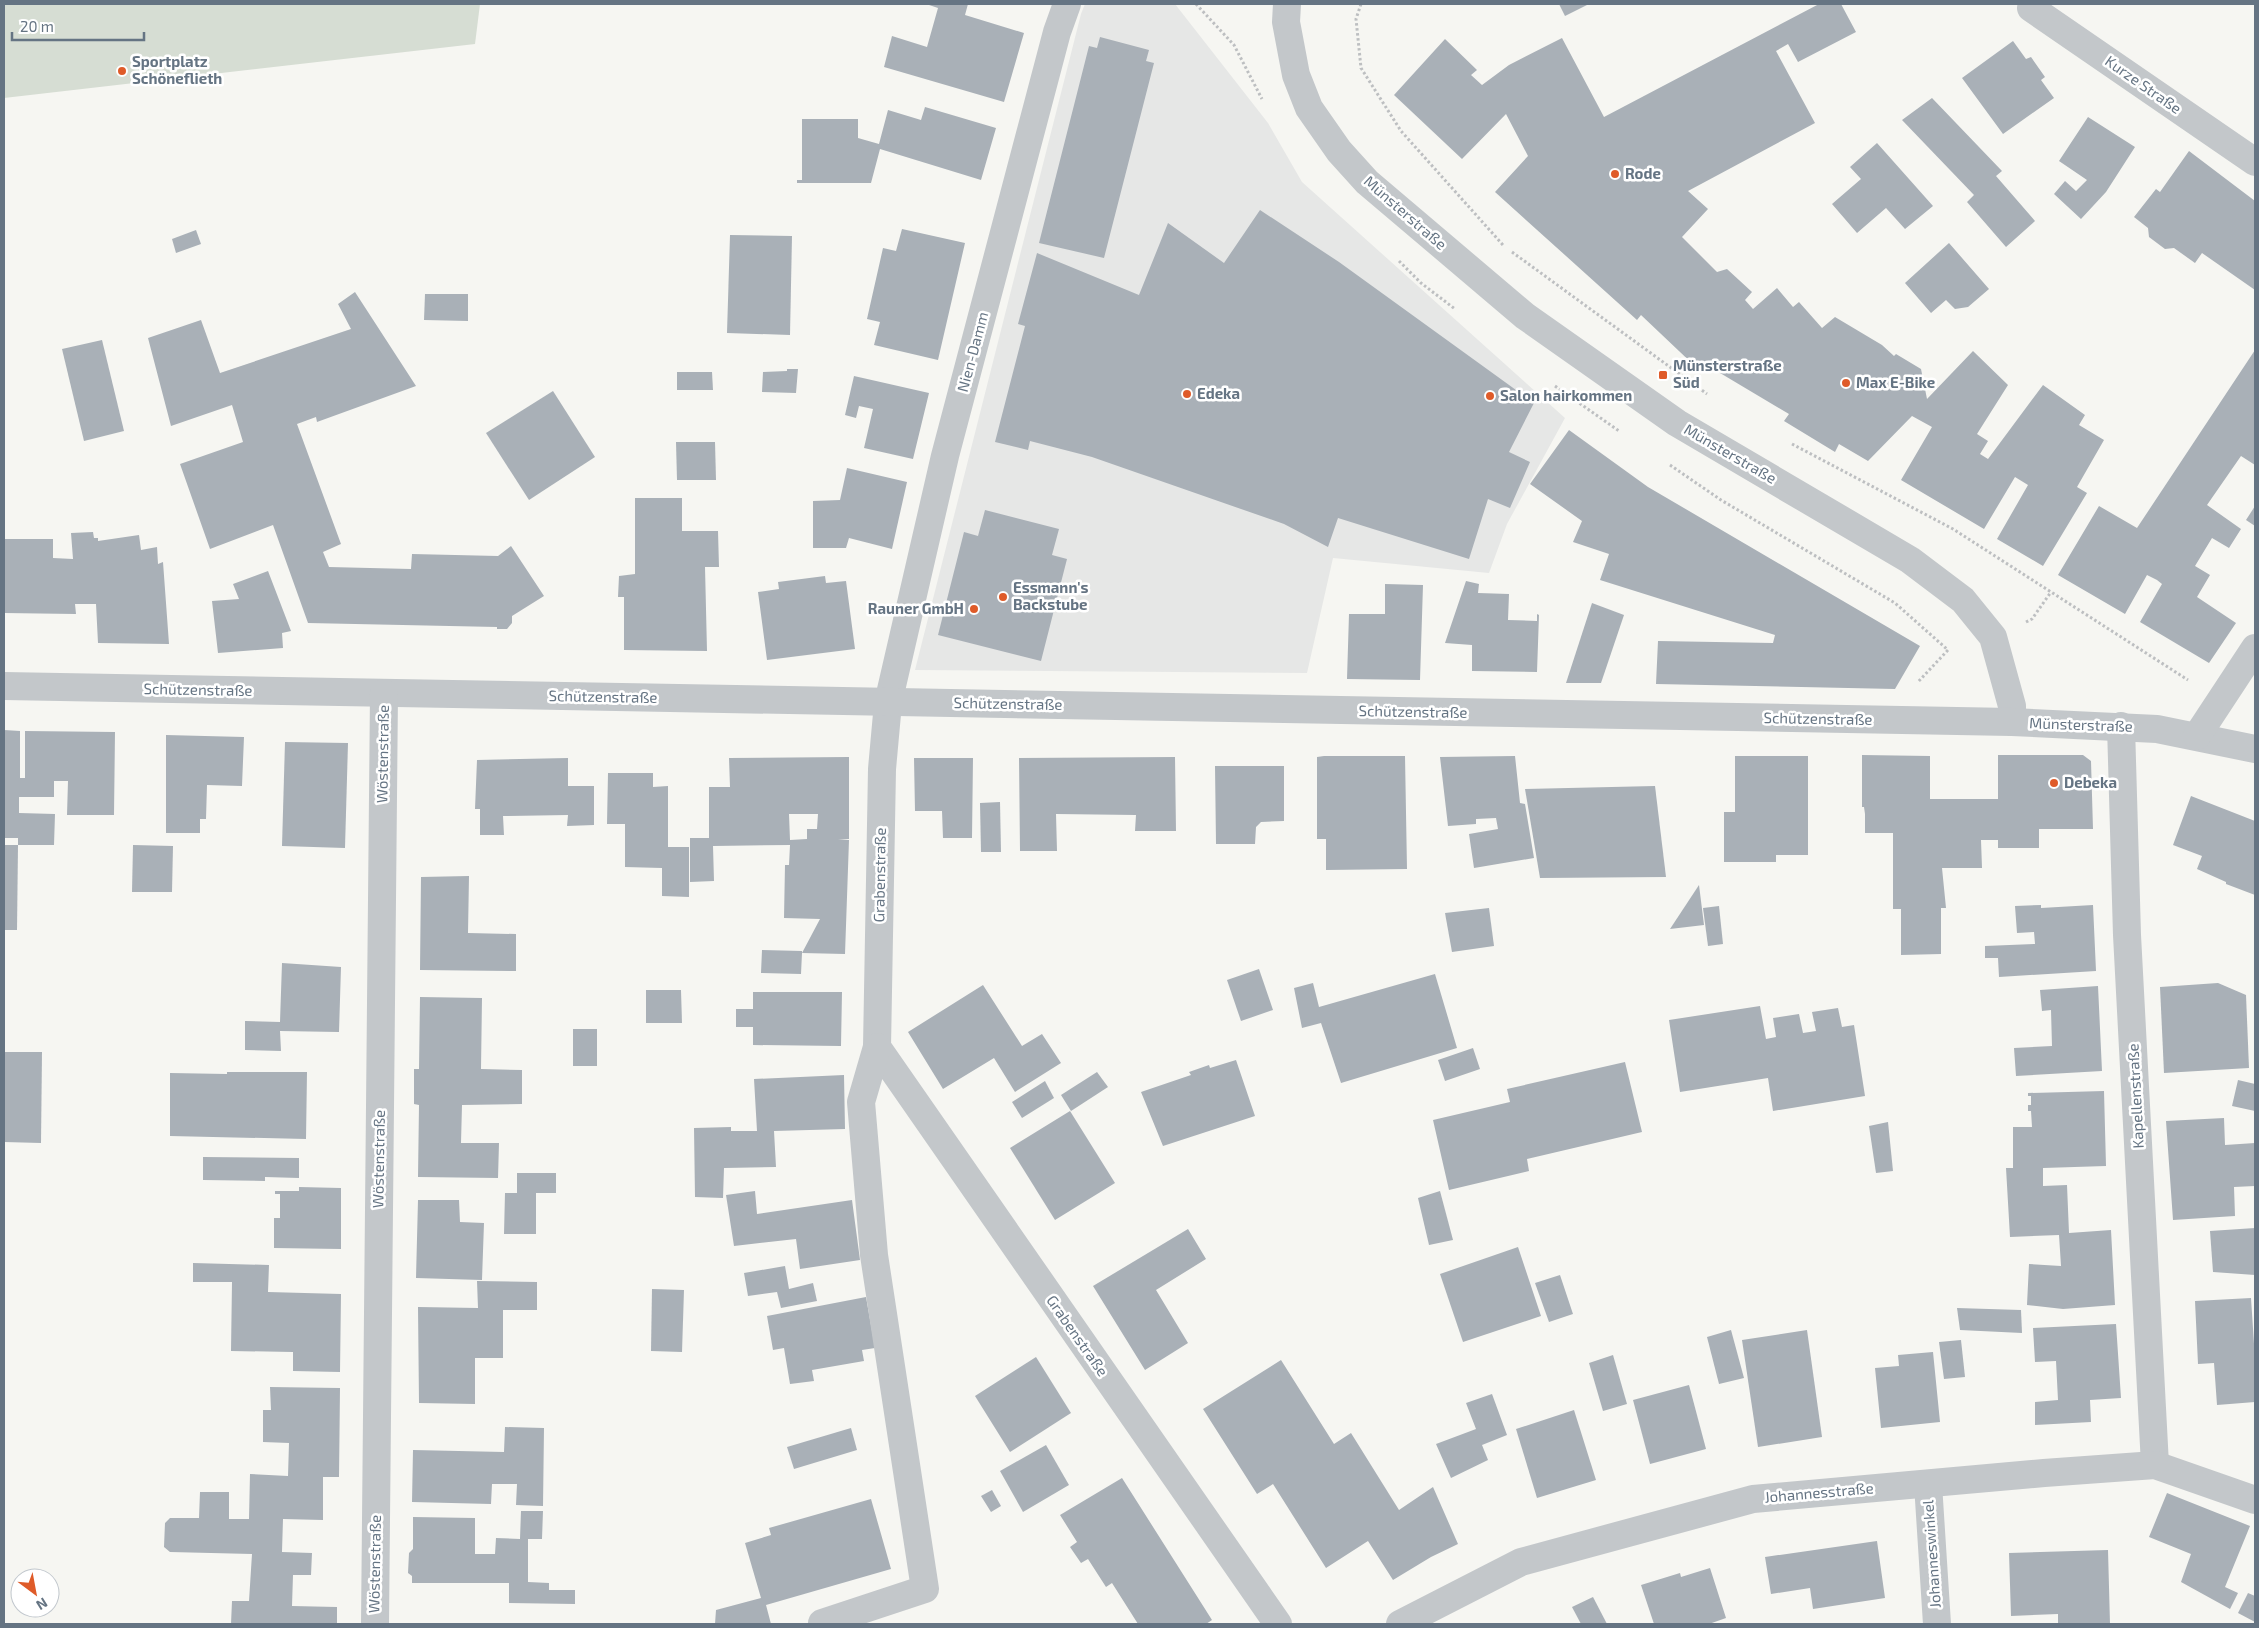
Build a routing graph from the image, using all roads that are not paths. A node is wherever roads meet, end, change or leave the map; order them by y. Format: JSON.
{"nodes":[{"id":1,"x":1067,"y":4,"type":"edge"},
{"id":2,"x":1287,"y":4,"type":"edge"},
{"id":3,"x":2031,"y":8,"type":"dead end"},
{"id":4,"x":2255,"y":162,"type":"edge"},
{"id":5,"x":2255,"y":648,"type":"edge"},
{"id":6,"x":4,"y":686,"type":"edge"},
{"id":7,"x":384,"y":693,"type":"junction"},
{"id":8,"x":888,"y":703,"type":"junction"},
{"id":9,"x":2012,"y":722,"type":"junction"},
{"id":10,"x":2121,"y":726,"type":"junction"},
{"id":11,"x":2197,"y":736,"type":"junction"},
{"id":12,"x":2255,"y":749,"type":"edge"},
{"id":13,"x":877,"y":1047,"type":"junction"},
{"id":14,"x":2156,"y":1465,"type":"junction"},
{"id":15,"x":1928,"y":1484,"type":"junction"},
{"id":16,"x":2255,"y":1500,"type":"edge"},
{"id":17,"x":822,"y":1623,"type":"dead end"},
{"id":18,"x":374,"y":1624,"type":"edge"},
{"id":19,"x":1278,"y":1624,"type":"edge"},
{"id":20,"x":1400,"y":1624,"type":"edge"},
{"id":21,"x":1937,"y":1624,"type":"edge"}],
"edges":[{"from":1,"to":8,"type":"street","name":"Nien-Damm"},
{"from":2,"to":9,"type":"street","name":"Münsterstraße"},
{"from":3,"to":4,"type":"street","name":"Kurze Straße"},
{"from":5,"to":11,"type":"street"},
{"from":6,"to":7,"type":"street","name":"Schützenstraße"},
{"from":7,"to":8,"type":"street","name":"Schützenstraße"},
{"from":7,"to":18,"type":"street","name":"Wöstenstraße"},
{"from":8,"to":9,"type":"street","name":"Schützenstraße"},
{"from":8,"to":13,"type":"street","name":"Grabenstraße"},
{"from":9,"to":10,"type":"street","name":"Münsterstraße"},
{"from":10,"to":11,"type":"street","name":"Münsterstraße"},
{"from":10,"to":14,"type":"street","name":"Kapellenstraße"},
{"from":11,"to":12,"type":"street","name":"Münsterstraße"},
{"from":13,"to":17,"type":"street","name":"Grabenstraße"},
{"from":13,"to":19,"type":"street","name":"Grabenstraße"},
{"from":14,"to":15,"type":"street","name":"Johannesstraße"},
{"from":14,"to":16,"type":"street","name":"Johannesstraße"},
{"from":15,"to":20,"type":"street","name":"Johannesstraße"},
{"from":15,"to":21,"type":"street","name":"Johanneswinkel"}]}
